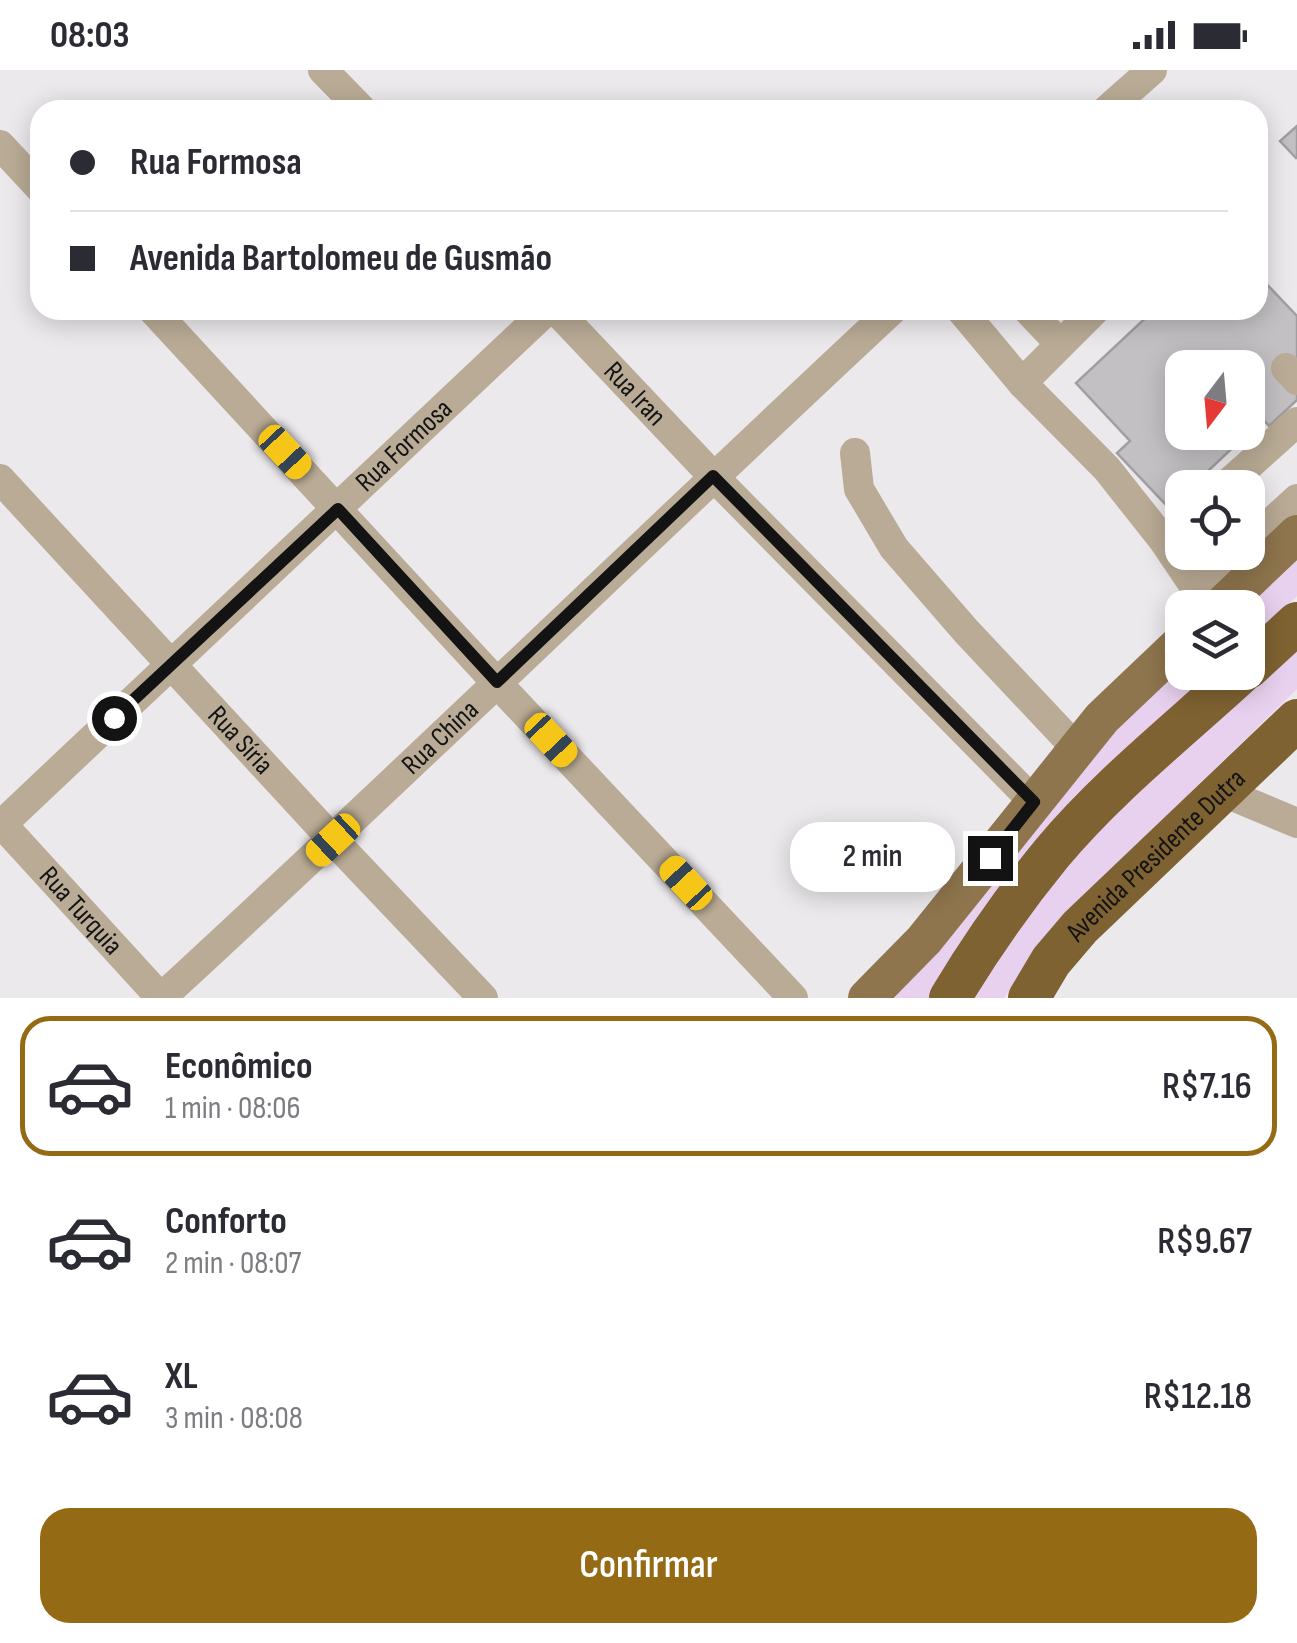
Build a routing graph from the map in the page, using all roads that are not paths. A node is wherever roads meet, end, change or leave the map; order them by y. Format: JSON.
{"nodes":[{"id":1,"x":323,"y":70,"type":"edge"},
{"id":2,"x":1152,"y":70,"type":"edge"},
{"id":3,"x":352,"y":100,"type":"edge"},
{"id":4,"x":1118,"y":100,"type":"edge"},
{"id":5,"x":0,"y":145,"type":"edge"},
{"id":6,"x":30,"y":177,"type":"edge"},
{"id":7,"x":162,"y":320,"type":"edge"},
{"id":8,"x":536,"y":320,"type":"edge"},
{"id":9,"x":565,"y":320,"type":"edge"},
{"id":10,"x":881,"y":320,"type":"edge"},
{"id":11,"x":969,"y":320,"type":"edge"},
{"id":12,"x":1037,"y":320,"type":"edge"},
{"id":13,"x":1085,"y":320,"type":"edge"},
{"id":14,"x":1060,"y":344,"type":"junction"},
{"id":15,"x":1022,"y":382,"type":"junction"},
{"id":16,"x":1297,"y":422,"type":"edge"},
{"id":17,"x":855,"y":453,"type":"dead end"},
{"id":18,"x":1244,"y":470,"type":"edge"},
{"id":19,"x":713,"y":476,"type":"junction"},
{"id":20,"x":0,"y":479,"type":"edge"},
{"id":21,"x":1297,"y":499,"type":"edge"},
{"id":22,"x":338,"y":509,"type":"junction"},
{"id":23,"x":1165,"y":524,"type":"edge"},
{"id":24,"x":1265,"y":528,"type":"edge"},
{"id":25,"x":1297,"y":534,"type":"edge"},
{"id":26,"x":1225,"y":590,"type":"edge"},
{"id":27,"x":1297,"y":623,"type":"edge"},
{"id":28,"x":1265,"y":652,"type":"edge"},
{"id":29,"x":1165,"y":658,"type":"edge"},
{"id":30,"x":170,"y":665,"type":"junction"},
{"id":31,"x":497,"y":682,"type":"junction"},
{"id":32,"x":1223,"y":690,"type":"edge"},
{"id":33,"x":1297,"y":720,"type":"edge"},
{"id":34,"x":1077,"y":749,"type":"junction"},
{"id":35,"x":1223,"y":792,"type":"junction"},
{"id":36,"x":1034,"y":802,"type":"junction"},
{"id":37,"x":1297,"y":823,"type":"edge"},
{"id":38,"x":0,"y":824,"type":"edge"},
{"id":39,"x":333,"y":840,"type":"junction"},
{"id":40,"x":1033,"y":995,"type":"edge"},
{"id":41,"x":161,"y":998,"type":"edge"},
{"id":42,"x":484,"y":998,"type":"edge"},
{"id":43,"x":793,"y":998,"type":"edge"},
{"id":44,"x":868,"y":998,"type":"edge"},
{"id":45,"x":950,"y":998,"type":"edge"}],
"edges":[{"from":1,"to":3,"type":"street"},
{"from":2,"to":4,"type":"street"},
{"from":5,"to":6,"type":"street"},
{"from":7,"to":22,"type":"street"},
{"from":8,"to":22,"type":"street","name":"Rua Formosa"},
{"from":9,"to":19,"type":"street","name":"Rua Iran"},
{"from":10,"to":19,"type":"street","name":"Rua China"},
{"from":11,"to":15,"type":"street"},
{"from":12,"to":14,"type":"street"},
{"from":13,"to":14,"type":"street"},
{"from":14,"to":15,"type":"street"},
{"from":15,"to":23,"type":"street"},
{"from":16,"to":18,"type":"street"},
{"from":17,"to":34,"type":"street"},
{"from":19,"to":31,"type":"street","name":"Rua China"},
{"from":19,"to":36,"type":"street","name":"Rua Iran"},
{"from":20,"to":30,"type":"street","name":"Rua Síria"},
{"from":21,"to":24,"type":"street"},
{"from":22,"to":30,"type":"street","name":"Rua Formosa"},
{"from":22,"to":31,"type":"street"},
{"from":25,"to":26,"type":"main road"},
{"from":27,"to":28,"type":"highway"},
{"from":29,"to":34,"type":"main road"},
{"from":30,"to":38,"type":"street","name":"Rua Formosa"},
{"from":30,"to":39,"type":"street","name":"Rua Síria"},
{"from":31,"to":39,"type":"street","name":"Rua China"},
{"from":31,"to":43,"type":"street"},
{"from":32,"to":45,"type":"highway"},
{"from":33,"to":35,"type":"highway","name":"Avenida Presidente Dutra"},
{"from":34,"to":36,"type":"main road"},
{"from":35,"to":37,"type":"street"},
{"from":35,"to":40,"type":"highway","name":"Avenida Presidente Dutra"},
{"from":36,"to":44,"type":"main road"},
{"from":38,"to":41,"type":"street","name":"Rua Turquia"},
{"from":39,"to":41,"type":"street","name":"Rua China"},
{"from":39,"to":42,"type":"street","name":"Rua Síria"}]}
